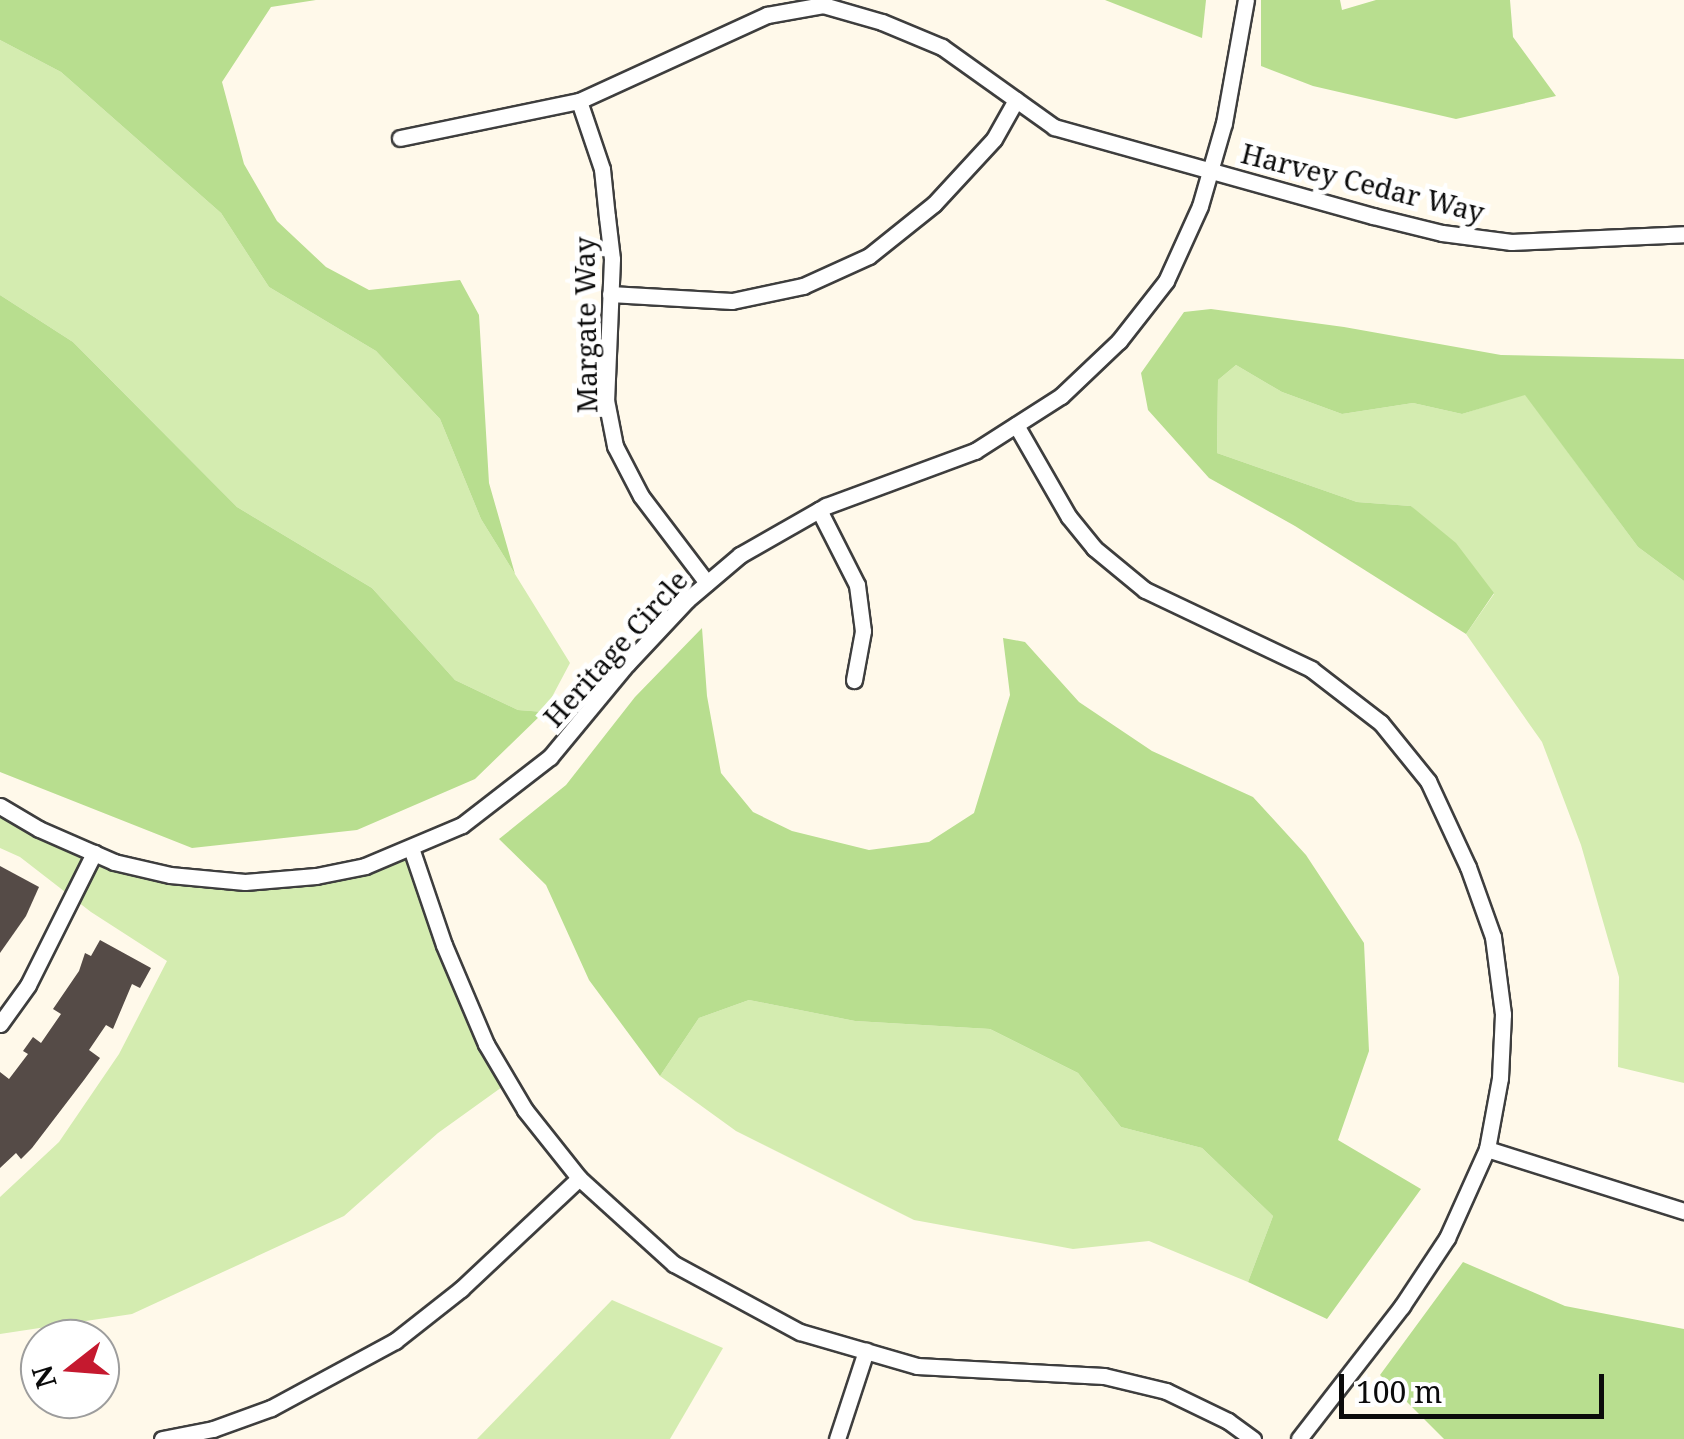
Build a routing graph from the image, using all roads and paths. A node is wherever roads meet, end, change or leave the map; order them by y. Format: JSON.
{"nodes":[{"id":1,"x":1246,"y":0,"type":"edge"},
{"id":2,"x":1016,"y":100,"type":"junction"},
{"id":3,"x":579,"y":101,"type":"junction"},
{"id":4,"x":400,"y":138,"type":"dead end"},
{"id":5,"x":1210,"y":170,"type":"junction"},
{"id":6,"x":1684,"y":234,"type":"edge"},
{"id":7,"x":610,"y":294,"type":"junction"},
{"id":8,"x":1016,"y":425,"type":"junction"},
{"id":9,"x":819,"y":510,"type":"junction"},
{"id":10,"x":707,"y":583,"type":"junction"},
{"id":11,"x":854,"y":680,"type":"dead end"},
{"id":12,"x":0,"y":806,"type":"edge"},
{"id":13,"x":411,"y":848,"type":"junction"},
{"id":14,"x":94,"y":853,"type":"junction"},
{"id":15,"x":0,"y":1024,"type":"edge"},
{"id":16,"x":1487,"y":1149,"type":"junction"},
{"id":17,"x":579,"y":1178,"type":"junction"},
{"id":18,"x":1684,"y":1211,"type":"edge"},
{"id":19,"x":866,"y":1351,"type":"junction"},
{"id":20,"x":162,"y":1439,"type":"edge"},
{"id":21,"x":837,"y":1439,"type":"edge"},
{"id":22,"x":1253,"y":1439,"type":"edge"},
{"id":23,"x":1299,"y":1439,"type":"edge"}],
"edges":[{"from":1,"to":5,"type":"street","name":"Heritage Circle"},
{"from":2,"to":3,"type":"street","name":"Harvey Cedar Way"},
{"from":2,"to":5,"type":"street","name":"Harvey Cedar Way"},
{"from":2,"to":7,"type":"street"},
{"from":3,"to":4,"type":"street","name":"Harvey Cedar Way"},
{"from":3,"to":7,"type":"street","name":"Margate Way"},
{"from":5,"to":6,"type":"street","name":"Harvey Cedar Way"},
{"from":5,"to":8,"type":"street","name":"Heritage Circle"},
{"from":7,"to":10,"type":"street","name":"Margate Way"},
{"from":8,"to":9,"type":"street","name":"Heritage Circle"},
{"from":8,"to":16,"type":"street"},
{"from":9,"to":10,"type":"street","name":"Heritage Circle"},
{"from":9,"to":11,"type":"street"},
{"from":10,"to":13,"type":"street","name":"Heritage Circle"},
{"from":12,"to":14,"type":"street","name":"Heritage Circle"},
{"from":13,"to":14,"type":"street","name":"Heritage Circle"},
{"from":13,"to":17,"type":"street"},
{"from":14,"to":15,"type":"street"},
{"from":16,"to":18,"type":"street"},
{"from":16,"to":23,"type":"street"},
{"from":17,"to":19,"type":"street"},
{"from":17,"to":20,"type":"street"},
{"from":19,"to":21,"type":"street"},
{"from":19,"to":22,"type":"street"}]}
